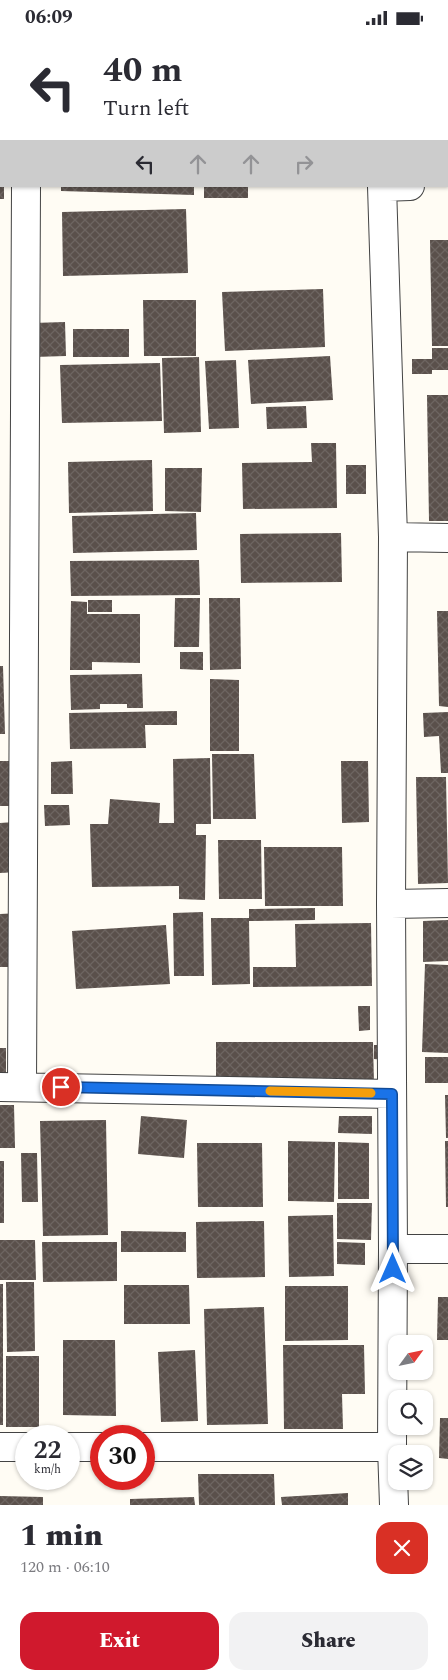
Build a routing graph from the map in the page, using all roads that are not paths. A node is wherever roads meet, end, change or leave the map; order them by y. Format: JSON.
{"nodes":[{"id":1,"x":26,"y":187,"type":"edge"},
{"id":2,"x":382,"y":187,"type":"edge"},
{"id":3,"x":393,"y":537,"type":"junction"},
{"id":4,"x":448,"y":538,"type":"edge"},
{"id":5,"x":448,"y":903,"type":"edge"},
{"id":6,"x":391,"y":904,"type":"junction"},
{"id":7,"x":11,"y":1086,"type":"edge"},
{"id":8,"x":392,"y":1094,"type":"junction"},
{"id":9,"x":393,"y":1249,"type":"junction"},
{"id":10,"x":448,"y":1249,"type":"edge"},
{"id":11,"x":392,"y":1445,"type":"edge"},
{"id":12,"x":0,"y":1447,"type":"edge"},
{"id":13,"x":15,"y":1447,"type":"edge"},
{"id":14,"x":155,"y":1447,"type":"edge"},
{"id":15,"x":388,"y":1447,"type":"edge"},
{"id":16,"x":393,"y":1490,"type":"edge"},
{"id":17,"x":394,"y":1505,"type":"edge"}],
"edges":[{"from":1,"to":7,"type":"street"},
{"from":2,"to":3,"type":"street"},
{"from":3,"to":4,"type":"street"},
{"from":3,"to":6,"type":"street"},
{"from":5,"to":6,"type":"street"},
{"from":6,"to":8,"type":"street"},
{"from":7,"to":8,"type":"street"},
{"from":8,"to":9,"type":"street"},
{"from":9,"to":10,"type":"street"},
{"from":9,"to":11,"type":"street"},
{"from":12,"to":13,"type":"street"},
{"from":14,"to":15,"type":"street"},
{"from":16,"to":17,"type":"street"}]}
